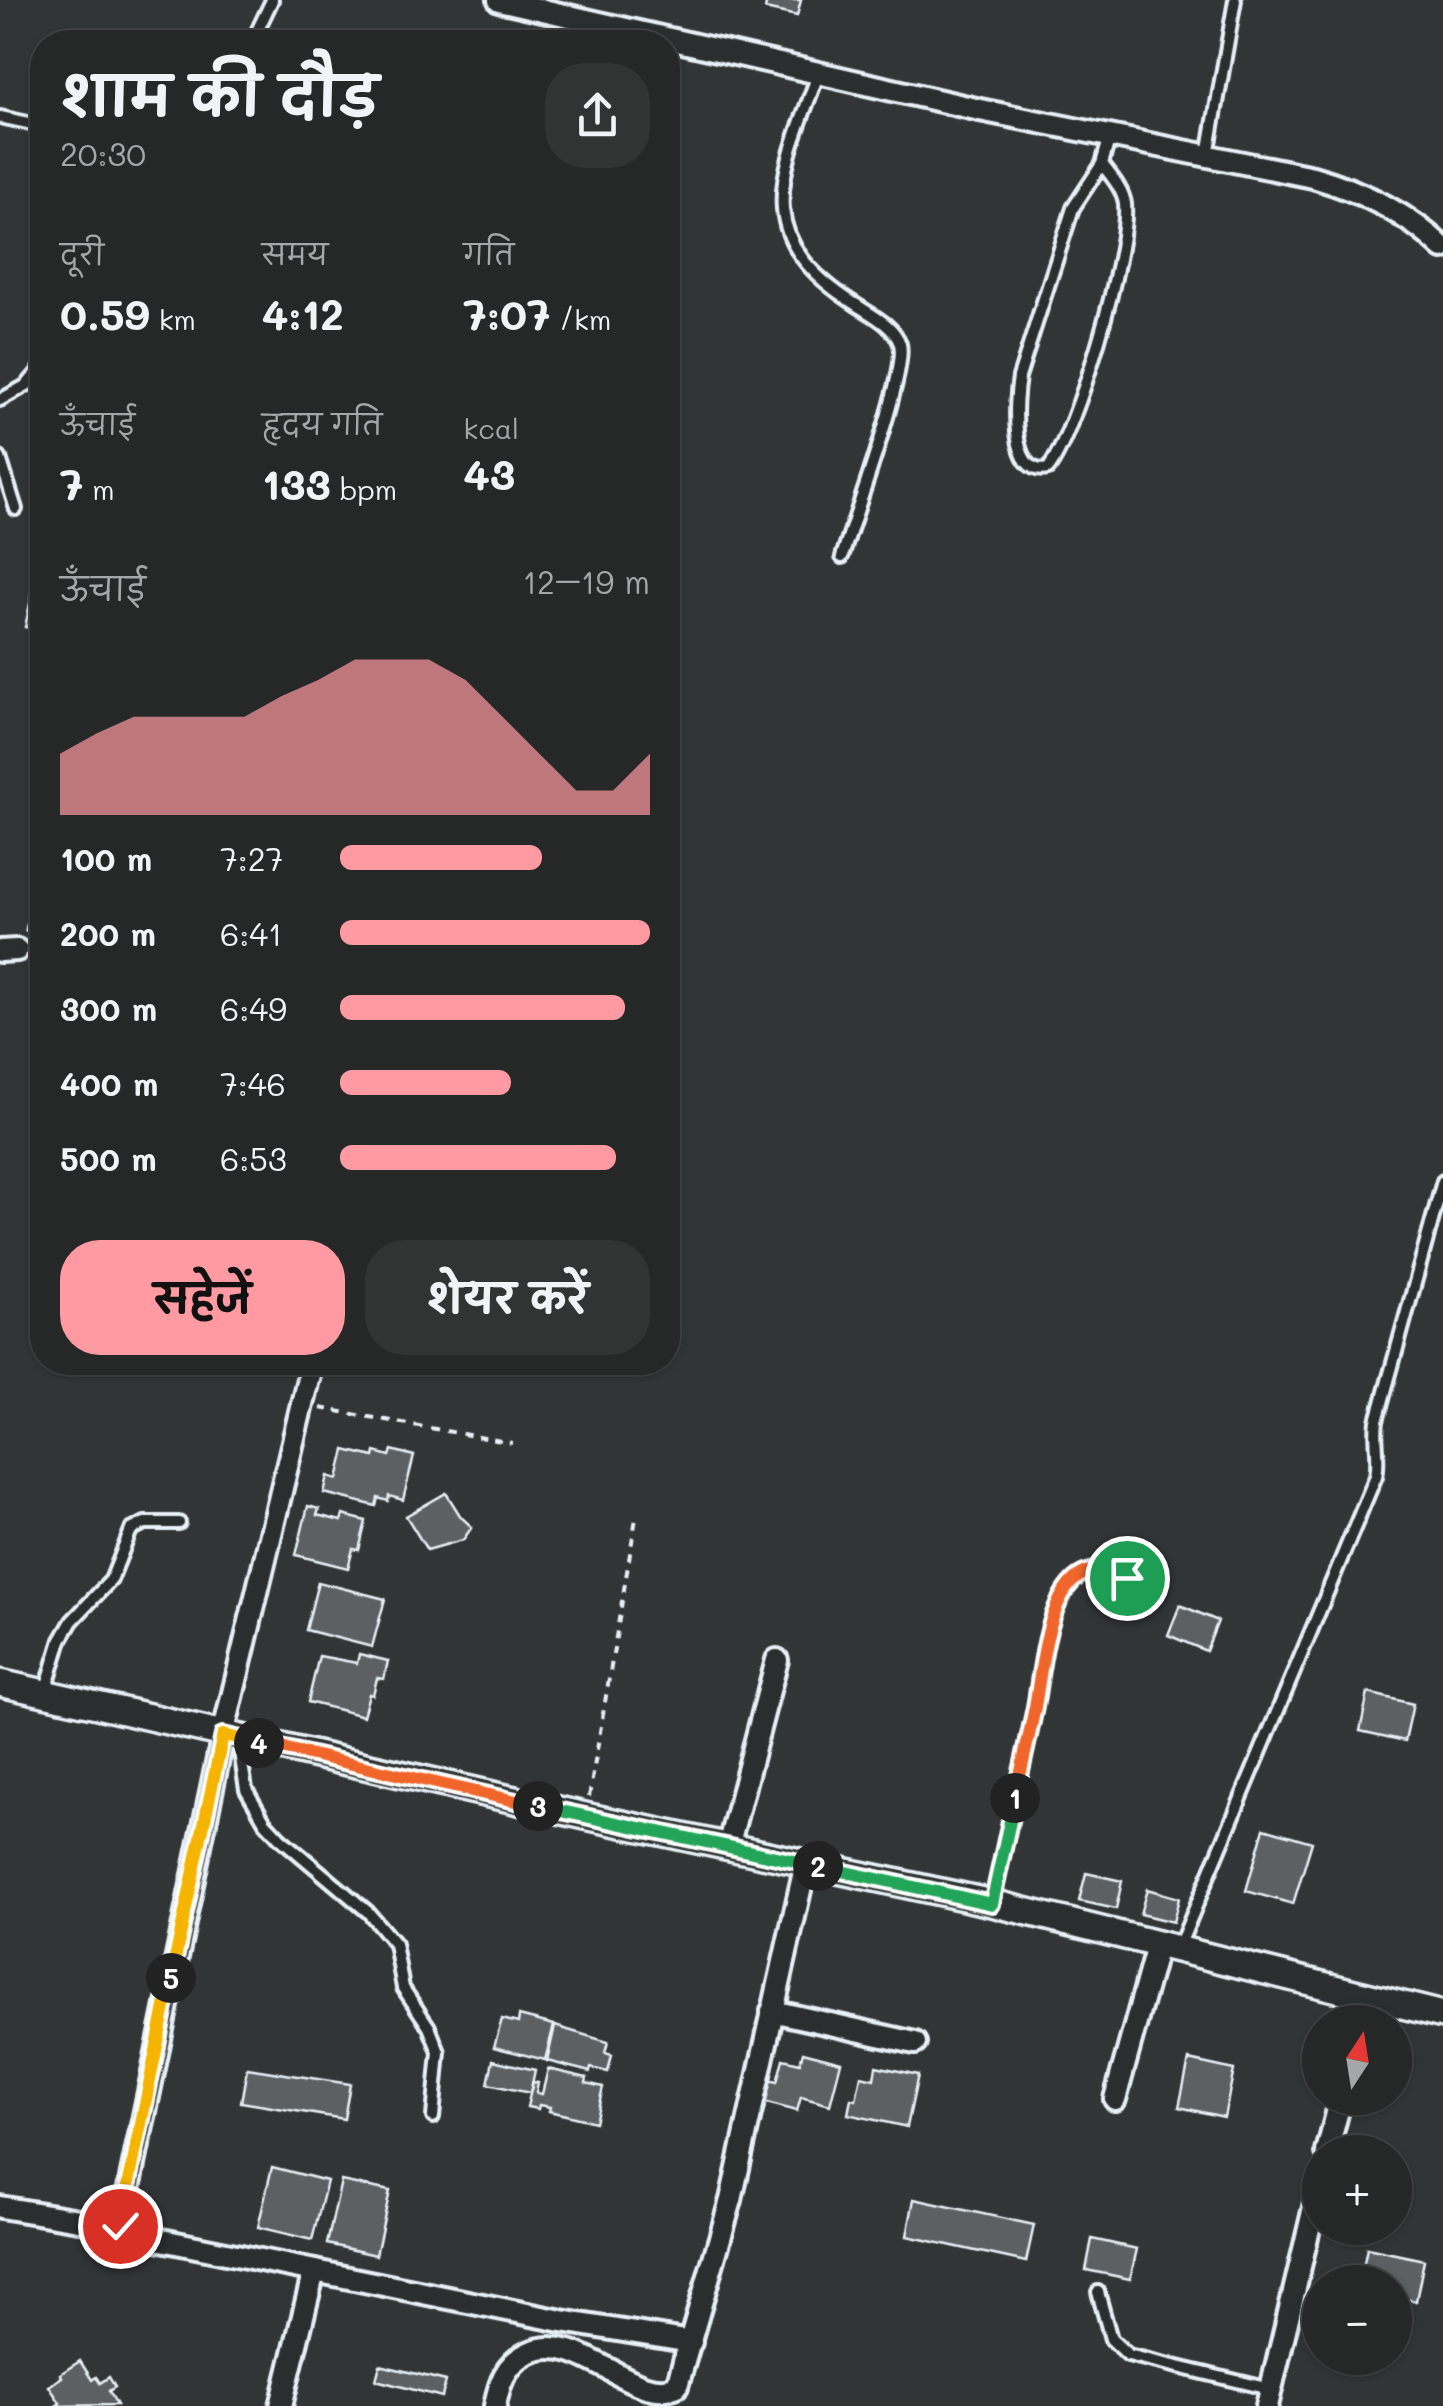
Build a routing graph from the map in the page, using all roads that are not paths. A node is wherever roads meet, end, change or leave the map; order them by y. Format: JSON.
{"nodes":[{"id":1,"x":272,"y":0,"type":"edge"},
{"id":2,"x":499,"y":0,"type":"edge"},
{"id":3,"x":1235,"y":0,"type":"edge"},
{"id":4,"x":258,"y":30,"type":"edge"},
{"id":5,"x":632,"y":30,"type":"edge"},
{"id":6,"x":680,"y":41,"type":"edge"},
{"id":7,"x":819,"y":72,"type":"junction"},
{"id":8,"x":0,"y":117,"type":"edge"},
{"id":9,"x":30,"y":123,"type":"edge"},
{"id":10,"x":1110,"y":136,"type":"junction"},
{"id":11,"x":1208,"y":154,"type":"junction"},
{"id":12,"x":1102,"y":164,"type":"junction"},
{"id":13,"x":1443,"y":248,"type":"edge"},
{"id":14,"x":30,"y":381,"type":"edge"},
{"id":15,"x":0,"y":400,"type":"edge"},
{"id":16,"x":0,"y":458,"type":"edge"},
{"id":17,"x":16,"y":510,"type":"dead end"},
{"id":18,"x":842,"y":556,"type":"dead end"},
{"id":19,"x":1443,"y":1180,"type":"edge"},
{"id":20,"x":309,"y":1375,"type":"edge"},
{"id":21,"x":179,"y":1523,"type":"dead end"},
{"id":22,"x":777,"y":1660,"type":"dead end"},
{"id":23,"x":3,"y":1689,"type":"edge"},
{"id":24,"x":45,"y":1693,"type":"junction"},
{"id":25,"x":230,"y":1736,"type":"junction"},
{"id":26,"x":728,"y":1847,"type":"junction"},
{"id":27,"x":806,"y":1863,"type":"junction"},
{"id":28,"x":1168,"y":1948,"type":"junction"},
{"id":29,"x":1347,"y":2005,"type":"edge"},
{"id":30,"x":772,"y":2012,"type":"junction"},
{"id":31,"x":1412,"y":2013,"type":"edge"},
{"id":32,"x":1443,"y":2015,"type":"edge"},
{"id":33,"x":915,"y":2043,"type":"dead end"},
{"id":34,"x":1115,"y":2099,"type":"dead end"},
{"id":35,"x":433,"y":2117,"type":"dead end"},
{"id":36,"x":0,"y":2206,"type":"edge"},
{"id":37,"x":120,"y":2226,"type":"junction"},
{"id":38,"x":1305,"y":2245,"type":"edge"},
{"id":39,"x":314,"y":2271,"type":"junction"},
{"id":40,"x":1098,"y":2292,"type":"dead end"},
{"id":41,"x":691,"y":2342,"type":"junction"},
{"id":42,"x":1269,"y":2398,"type":"edge"},
{"id":43,"x":280,"y":2406,"type":"edge"},
{"id":44,"x":495,"y":2406,"type":"edge"}],
"edges":[{"from":1,"to":4,"type":"lane"},
{"from":2,"to":5,"type":"street"},
{"from":3,"to":11,"type":"lane"},
{"from":6,"to":7,"type":"street"},
{"from":7,"to":10,"type":"street"},
{"from":7,"to":18,"type":"lane"},
{"from":8,"to":9,"type":"lane"},
{"from":10,"to":11,"type":"street"},
{"from":10,"to":12,"type":"lane"},
{"from":11,"to":13,"type":"street"},
{"from":12,"to":12,"type":"lane"},
{"from":14,"to":15,"type":"lane"},
{"from":16,"to":17,"type":"lane"},
{"from":19,"to":28,"type":"lane"},
{"from":20,"to":25,"type":"street"},
{"from":21,"to":24,"type":"lane"},
{"from":22,"to":26,"type":"street"},
{"from":23,"to":24,"type":"street"},
{"from":24,"to":25,"type":"street"},
{"from":25,"to":26,"type":"street"},
{"from":25,"to":35,"type":"lane"},
{"from":25,"to":37,"type":"street"},
{"from":26,"to":27,"type":"street"},
{"from":27,"to":28,"type":"street"},
{"from":27,"to":30,"type":"street"},
{"from":28,"to":29,"type":"street"},
{"from":28,"to":34,"type":"street"},
{"from":30,"to":33,"type":"street"},
{"from":30,"to":41,"type":"street"},
{"from":31,"to":32,"type":"street"},
{"from":36,"to":37,"type":"street"},
{"from":37,"to":39,"type":"street"},
{"from":38,"to":42,"type":"street"},
{"from":39,"to":41,"type":"street"},
{"from":39,"to":43,"type":"street"},
{"from":40,"to":42,"type":"lane"},
{"from":41,"to":44,"type":"street"}]}
